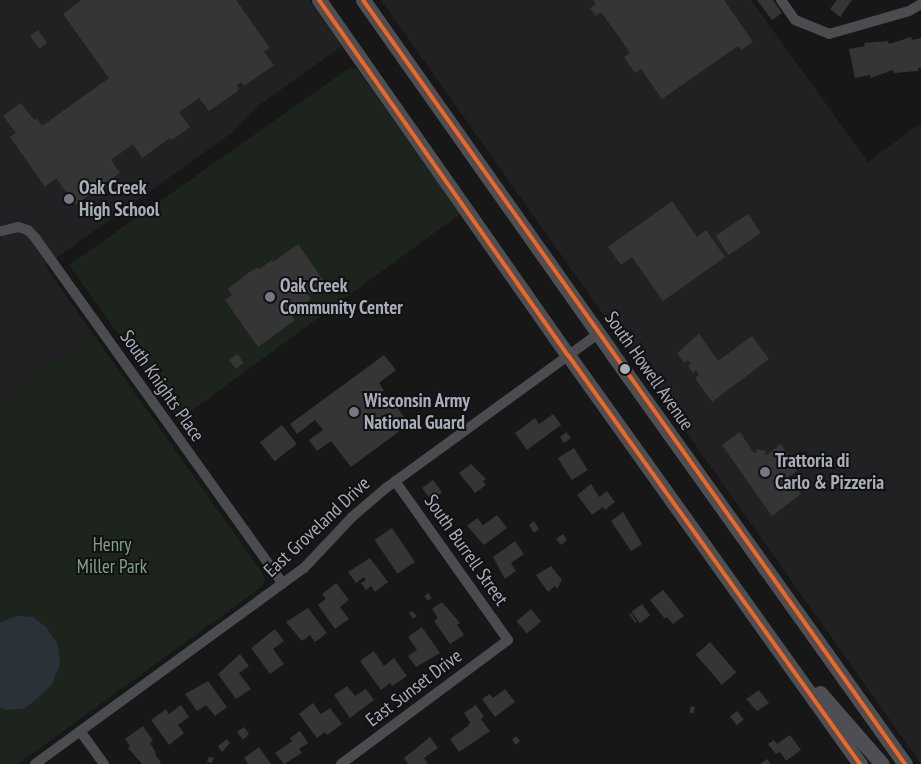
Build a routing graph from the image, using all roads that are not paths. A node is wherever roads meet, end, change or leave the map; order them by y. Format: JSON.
{"nodes":[{"id":1,"x":319,"y":0,"type":"edge"},
{"id":2,"x":363,"y":0,"type":"edge"},
{"id":3,"x":781,"y":0,"type":"edge"},
{"id":4,"x":921,"y":4,"type":"edge"},
{"id":5,"x":2,"y":231,"type":"dead end"},
{"id":6,"x":598,"y":334,"type":"junction"},
{"id":7,"x":568,"y":355,"type":"junction"},
{"id":8,"x":395,"y":481,"type":"junction"},
{"id":9,"x":283,"y":584,"type":"junction"},
{"id":10,"x":508,"y":640,"type":"joint"},
{"id":11,"x":782,"y":654,"type":"junction"},
{"id":12,"x":80,"y":731,"type":"junction"},
{"id":13,"x":35,"y":764,"type":"edge"},
{"id":14,"x":104,"y":764,"type":"edge"},
{"id":15,"x":341,"y":764,"type":"edge"},
{"id":16,"x":860,"y":764,"type":"edge"},
{"id":17,"x":882,"y":764,"type":"edge"},
{"id":18,"x":905,"y":764,"type":"edge"}],
"edges":[{"from":1,"to":7,"type":"main road"},
{"from":2,"to":6,"type":"main road","name":"South Howell Avenue"},
{"from":3,"to":4,"type":"street"},
{"from":5,"to":9,"type":"street","name":"South Knights Place"},
{"from":6,"to":7,"type":"street","name":"East Groveland Drive"},
{"from":6,"to":18,"type":"main road","name":"South Howell Avenue"},
{"from":7,"to":8,"type":"street","name":"East Groveland Drive"},
{"from":7,"to":11,"type":"main road"},
{"from":8,"to":9,"type":"street","name":"East Groveland Drive"},
{"from":8,"to":10,"type":"street","name":"South Burrell Street"},
{"from":9,"to":12,"type":"street","name":"East Groveland Drive"},
{"from":10,"to":15,"type":"street","name":"East Sunset Drive"},
{"from":11,"to":16,"type":"main road"},
{"from":11,"to":17,"type":"main road"},
{"from":12,"to":13,"type":"street","name":"East Groveland Drive"},
{"from":12,"to":14,"type":"street"}]}
